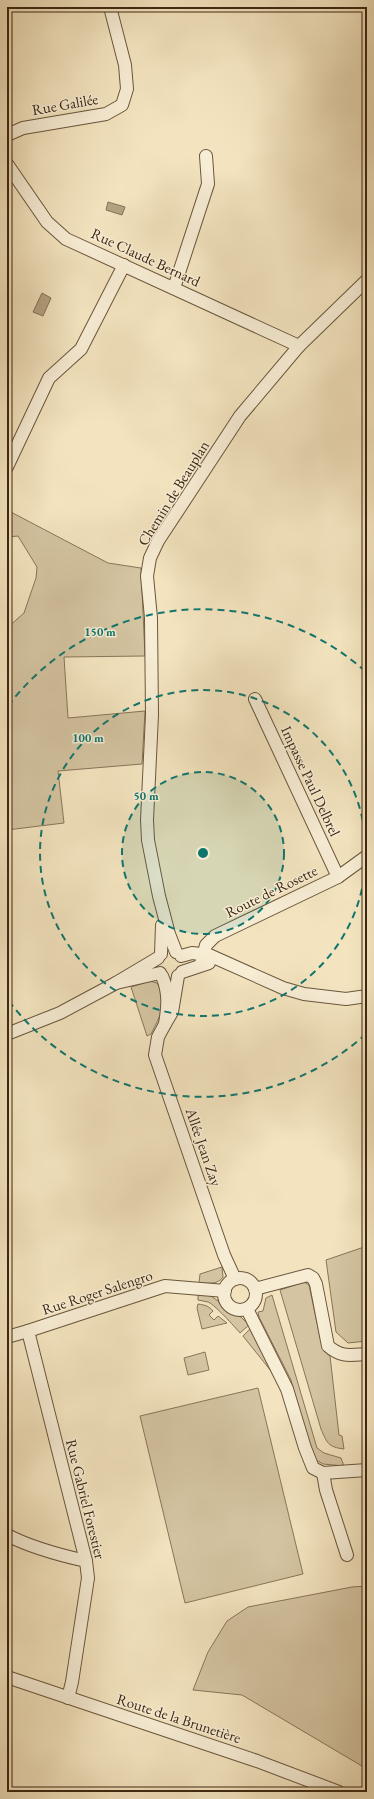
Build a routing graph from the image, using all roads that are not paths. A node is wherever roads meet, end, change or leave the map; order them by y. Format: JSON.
{"nodes":[{"id":1,"x":110,"y":7,"type":"edge"},
{"id":2,"x":7,"y":135,"type":"edge"},
{"id":3,"x":206,"y":156,"type":"dead end"},
{"id":4,"x":7,"y":164,"type":"edge"},
{"id":5,"x":124,"y":265,"type":"junction"},
{"id":6,"x":367,"y":280,"type":"edge"},
{"id":7,"x":174,"y":288,"type":"junction"},
{"id":8,"x":298,"y":346,"type":"junction"},
{"id":9,"x":7,"y":468,"type":"edge"},
{"id":10,"x":255,"y":699,"type":"dead end"},
{"id":11,"x":367,"y":856,"type":"edge"},
{"id":12,"x":338,"y":877,"type":"junction"},
{"id":13,"x":159,"y":896,"type":"junction"},
{"id":14,"x":179,"y":954,"type":"junction"},
{"id":15,"x":160,"y":956,"type":"junction"},
{"id":16,"x":202,"y":959,"type":"junction"},
{"id":17,"x":180,"y":974,"type":"junction"},
{"id":18,"x":161,"y":975,"type":"junction"},
{"id":19,"x":116,"y":983,"type":"junction"},
{"id":20,"x":367,"y":996,"type":"edge"},
{"id":21,"x":165,"y":1024,"type":"junction"},
{"id":22,"x":7,"y":1034,"type":"edge"},
{"id":23,"x":235,"y":1279,"type":"junction"},
{"id":24,"x":255,"y":1289,"type":"junction"},
{"id":25,"x":225,"y":1290,"type":"junction"},
{"id":26,"x":247,"y":1309,"type":"junction"},
{"id":27,"x":28,"y":1331,"type":"junction"},
{"id":28,"x":7,"y":1337,"type":"edge"},
{"id":29,"x":367,"y":1354,"type":"edge"},
{"id":30,"x":367,"y":1470,"type":"edge"},
{"id":31,"x":323,"y":1473,"type":"junction"},
{"id":32,"x":7,"y":1535,"type":"edge"},
{"id":33,"x":347,"y":1555,"type":"dead end"},
{"id":34,"x":86,"y":1561,"type":"junction"},
{"id":35,"x":7,"y":1677,"type":"edge"},
{"id":36,"x":68,"y":1698,"type":"junction"},
{"id":37,"x":339,"y":1792,"type":"edge"}],
"edges":[{"from":1,"to":2,"type":"street","name":"Rue Galilée"},
{"from":3,"to":7,"type":"street"},
{"from":4,"to":5,"type":"street","name":"Rue Claude Bernard"},
{"from":5,"to":7,"type":"street","name":"Rue Claude Bernard"},
{"from":5,"to":9,"type":"street"},
{"from":6,"to":8,"type":"street","name":"Chemin de Beauplan"},
{"from":7,"to":8,"type":"street","name":"Rue Claude Bernard"},
{"from":8,"to":13,"type":"street","name":"Chemin de Beauplan"},
{"from":10,"to":12,"type":"street","name":"Impasse Paul Delbrel"},
{"from":11,"to":12,"type":"street","name":"Route de Rosette"},
{"from":12,"to":16,"type":"street","name":"Route de Rosette"},
{"from":13,"to":14,"type":"street","name":"Chemin de Beauplan"},
{"from":13,"to":15,"type":"street","name":"Chemin de Beauplan"},
{"from":14,"to":15,"type":"street"},
{"from":14,"to":16,"type":"street"},
{"from":14,"to":17,"type":"street"},
{"from":15,"to":18,"type":"street"},
{"from":15,"to":19,"type":"street"},
{"from":16,"to":17,"type":"street"},
{"from":16,"to":20,"type":"street"},
{"from":17,"to":18,"type":"street"},
{"from":17,"to":21,"type":"street","name":"Allée Jean Zay"},
{"from":18,"to":19,"type":"street"},
{"from":18,"to":21,"type":"street","name":"Allée Jean Zay"},
{"from":19,"to":22,"type":"street"},
{"from":21,"to":23,"type":"street","name":"Allée Jean Zay"},
{"from":23,"to":24,"type":"street"},
{"from":23,"to":25,"type":"street"},
{"from":24,"to":26,"type":"street"},
{"from":24,"to":29,"type":"street"},
{"from":25,"to":26,"type":"street"},
{"from":25,"to":27,"type":"street","name":"Rue Roger Salengro"},
{"from":26,"to":31,"type":"street"},
{"from":27,"to":28,"type":"street"},
{"from":27,"to":34,"type":"street","name":"Rue Gabriel Forestier"},
{"from":30,"to":31,"type":"street"},
{"from":31,"to":33,"type":"street"},
{"from":32,"to":34,"type":"street"},
{"from":34,"to":36,"type":"street","name":"Rue Gabriel Forestier"},
{"from":35,"to":36,"type":"street","name":"Route de la Brunetière"},
{"from":36,"to":37,"type":"street","name":"Route de la Brunetière"}]}
